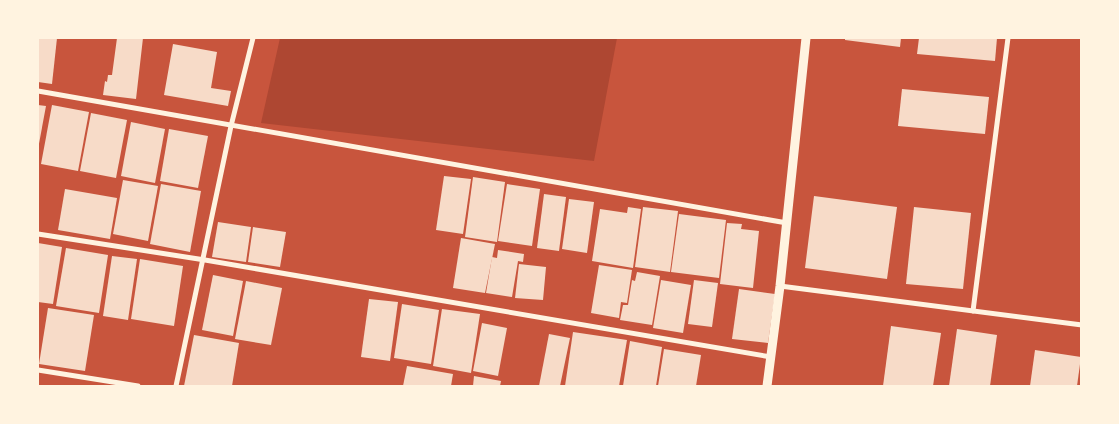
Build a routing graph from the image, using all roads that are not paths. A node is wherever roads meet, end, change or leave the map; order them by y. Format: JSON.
{"nodes":[{"id":1,"x":253,"y":38,"type":"edge"},
{"id":2,"x":806,"y":38,"type":"edge"},
{"id":3,"x":1008,"y":38,"type":"edge"},
{"id":4,"x":38,"y":90,"type":"edge"},
{"id":5,"x":231,"y":126,"type":"junction"},
{"id":6,"x":787,"y":223,"type":"junction"},
{"id":7,"x":38,"y":234,"type":"edge"},
{"id":8,"x":204,"y":260,"type":"junction"},
{"id":9,"x":780,"y":286,"type":"junction"},
{"id":10,"x":973,"y":311,"type":"junction"},
{"id":11,"x":1082,"y":325,"type":"edge"},
{"id":12,"x":771,"y":357,"type":"junction"},
{"id":13,"x":38,"y":370,"type":"edge"},
{"id":14,"x":138,"y":386,"type":"edge"},
{"id":15,"x":176,"y":386,"type":"edge"},
{"id":16,"x":767,"y":386,"type":"edge"}],
"edges":[{"from":1,"to":5,"type":"street"},
{"from":2,"to":6,"type":"street"},
{"from":3,"to":10,"type":"street"},
{"from":4,"to":5,"type":"street"},
{"from":5,"to":6,"type":"street"},
{"from":5,"to":8,"type":"street"},
{"from":6,"to":9,"type":"street"},
{"from":7,"to":8,"type":"street"},
{"from":8,"to":12,"type":"street"},
{"from":8,"to":15,"type":"street"},
{"from":9,"to":10,"type":"street"},
{"from":9,"to":12,"type":"street"},
{"from":10,"to":11,"type":"street"},
{"from":12,"to":16,"type":"street"},
{"from":13,"to":14,"type":"street"}]}
